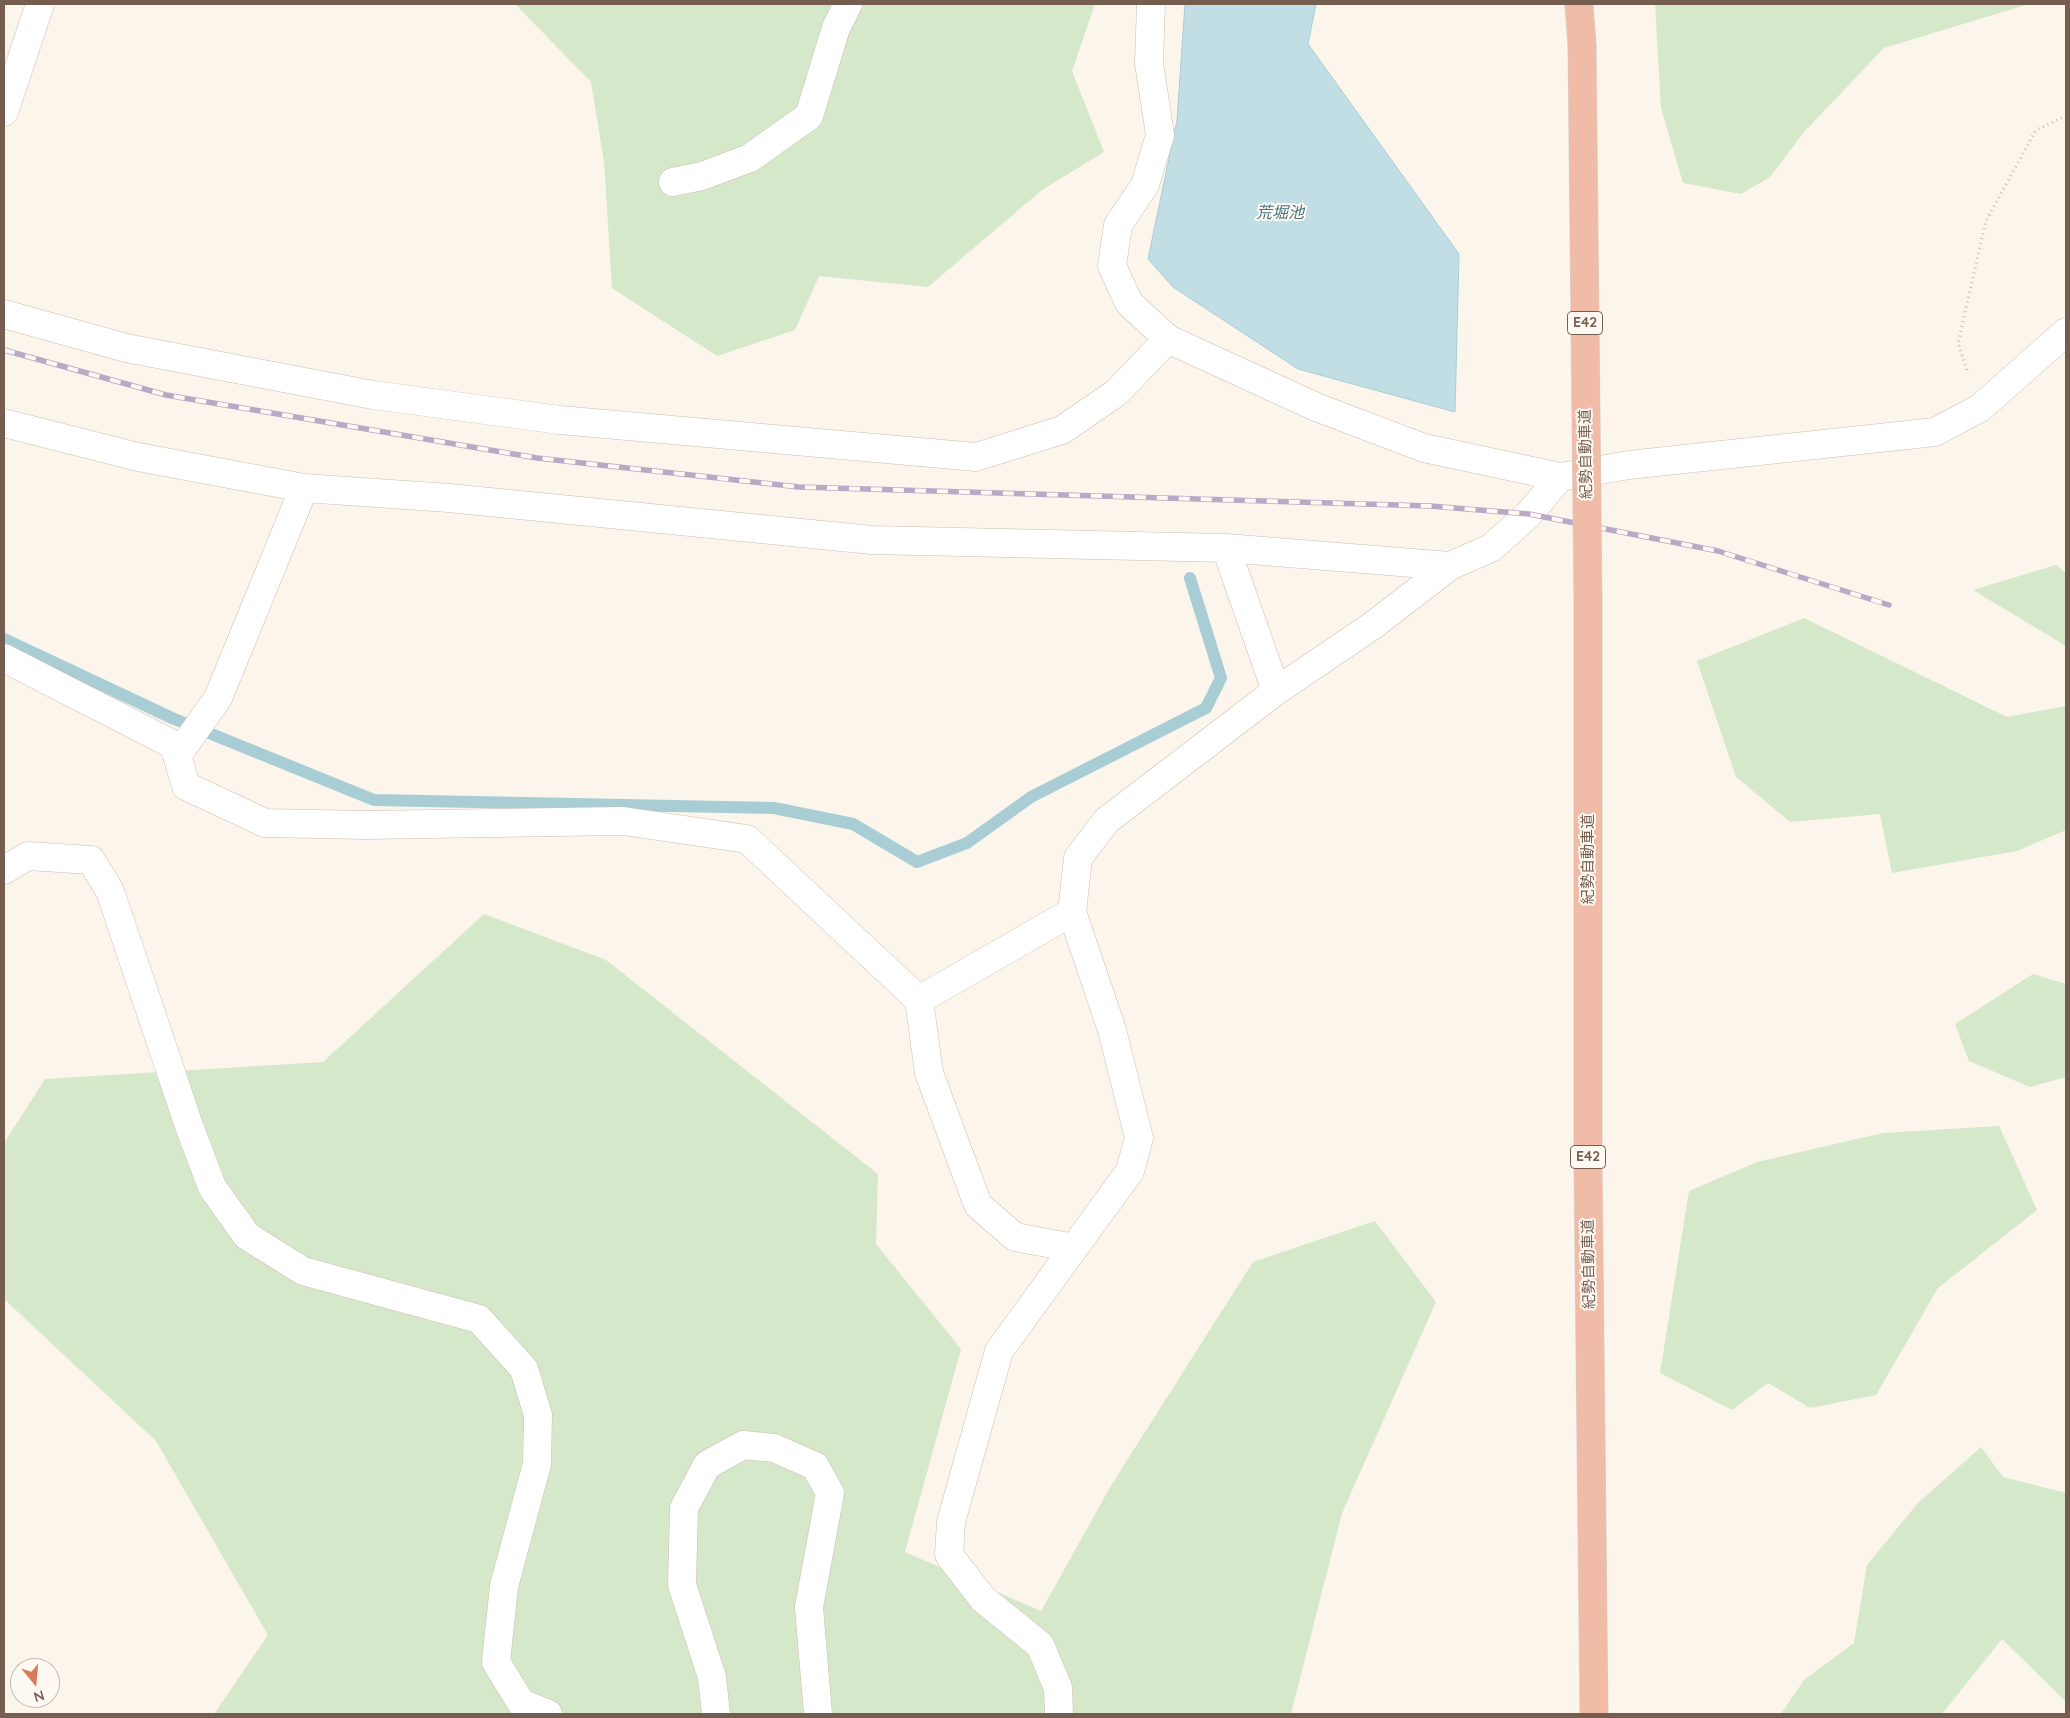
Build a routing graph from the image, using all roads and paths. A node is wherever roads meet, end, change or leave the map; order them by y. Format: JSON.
{"nodes":[{"id":1,"x":40,"y":4,"type":"edge"},
{"id":2,"x":848,"y":4,"type":"edge"},
{"id":3,"x":1151,"y":4,"type":"edge"},
{"id":4,"x":1579,"y":4,"type":"edge"},
{"id":5,"x":4,"y":112,"type":"edge"},
{"id":6,"x":2066,"y":116,"type":"edge"},
{"id":7,"x":673,"y":182,"type":"dead end"},
{"id":8,"x":4,"y":314,"type":"edge"},
{"id":9,"x":2066,"y":332,"type":"edge"},
{"id":10,"x":1168,"y":339,"type":"junction"},
{"id":11,"x":1980,"y":408,"type":"junction"},
{"id":12,"x":4,"y":423,"type":"edge"},
{"id":13,"x":1560,"y":477,"type":"junction"},
{"id":14,"x":304,"y":488,"type":"junction"},
{"id":15,"x":1226,"y":548,"type":"junction"},
{"id":16,"x":1450,"y":566,"type":"junction"},
{"id":17,"x":4,"y":658,"type":"edge"},
{"id":18,"x":1276,"y":691,"type":"junction"},
{"id":19,"x":177,"y":756,"type":"junction"},
{"id":20,"x":4,"y":870,"type":"edge"},
{"id":21,"x":1072,"y":912,"type":"junction"},
{"id":22,"x":919,"y":1000,"type":"junction"},
{"id":23,"x":1074,"y":1248,"type":"junction"},
{"id":24,"x":548,"y":1714,"type":"edge"},
{"id":25,"x":716,"y":1714,"type":"edge"},
{"id":26,"x":818,"y":1714,"type":"edge"},
{"id":27,"x":1059,"y":1714,"type":"edge"},
{"id":28,"x":1594,"y":1714,"type":"edge"}],
"edges":[{"from":1,"to":5,"type":"street"},
{"from":2,"to":7,"type":"street"},
{"from":3,"to":10,"type":"street"},
{"from":4,"to":28,"type":"highway","name":"紀勢自動車道","number":"E42","bridge":true},
{"from":6,"to":11,"type":"path"},
{"from":8,"to":10,"type":"street"},
{"from":9,"to":11,"type":"street"},
{"from":10,"to":13,"type":"street"},
{"from":11,"to":13,"type":"street"},
{"from":12,"to":14,"type":"street"},
{"from":13,"to":16,"type":"street"},
{"from":14,"to":15,"type":"street"},
{"from":14,"to":19,"type":"street"},
{"from":15,"to":16,"type":"street"},
{"from":15,"to":18,"type":"street"},
{"from":16,"to":18,"type":"street"},
{"from":17,"to":19,"type":"street"},
{"from":18,"to":21,"type":"street"},
{"from":19,"to":22,"type":"street"},
{"from":20,"to":24,"type":"street"},
{"from":21,"to":22,"type":"street"},
{"from":21,"to":23,"type":"street"},
{"from":22,"to":23,"type":"street"},
{"from":23,"to":27,"type":"street"},
{"from":25,"to":26,"type":"street"}]}
